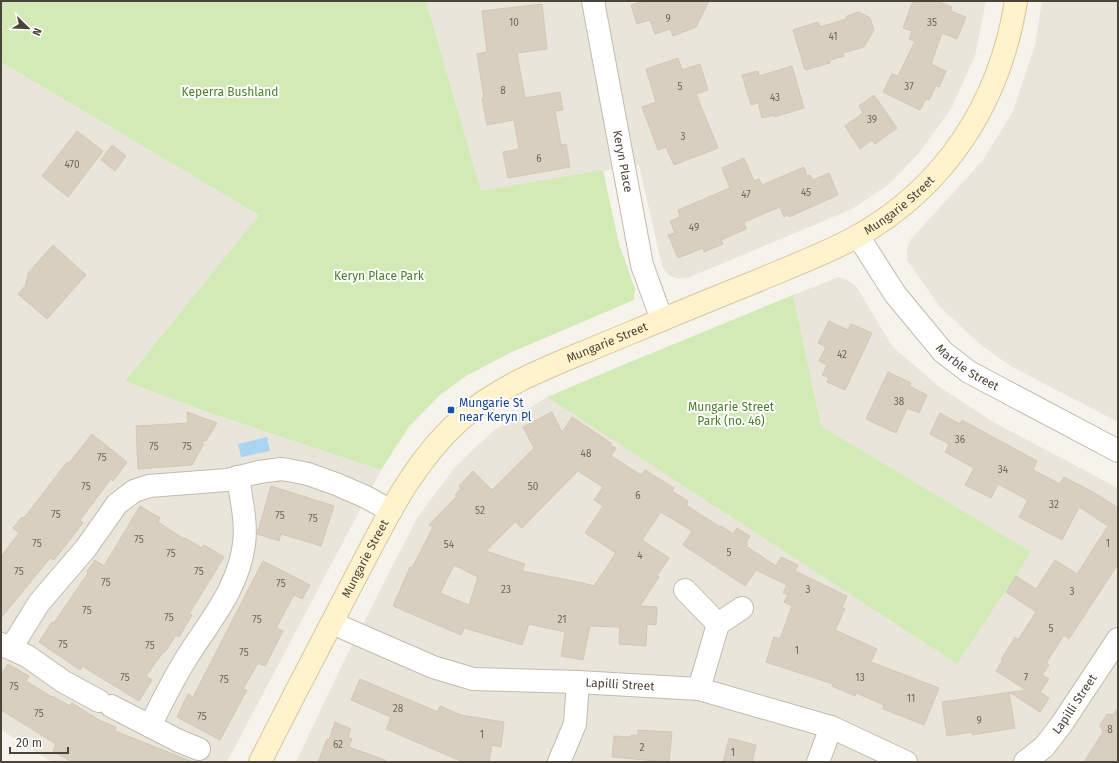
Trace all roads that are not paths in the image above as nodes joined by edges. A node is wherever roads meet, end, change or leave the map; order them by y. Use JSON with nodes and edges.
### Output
{"nodes":[{"id":1,"x":593,"y":1,"type":"edge"},
{"id":2,"x":1016,"y":1,"type":"edge"},
{"id":3,"x":858,"y":236,"type":"junction"},
{"id":4,"x":662,"y":320,"type":"junction"},
{"id":5,"x":1118,"y":451,"type":"edge"},
{"id":6,"x":238,"y":477,"type":"junction"},
{"id":7,"x":391,"y":511,"type":"junction"},
{"id":8,"x":685,"y":590,"type":"dead end"},
{"id":9,"x":742,"y":608,"type":"dead end"},
{"id":10,"x":332,"y":623,"type":"junction"},
{"id":11,"x":718,"y":624,"type":"junction"},
{"id":12,"x":1118,"y":639,"type":"edge"},
{"id":13,"x":6,"y":646,"type":"edge"},
{"id":14,"x":578,"y":682,"type":"junction"},
{"id":15,"x":699,"y":689,"type":"junction"},
{"id":16,"x":150,"y":726,"type":"junction"},
{"id":17,"x":831,"y":726,"type":"junction"},
{"id":18,"x":199,"y":749,"type":"dead end"},
{"id":19,"x":260,"y":762,"type":"edge"},
{"id":20,"x":559,"y":762,"type":"edge"},
{"id":21,"x":818,"y":762,"type":"edge"},
{"id":22,"x":906,"y":762,"type":"edge"},
{"id":23,"x":1025,"y":762,"type":"edge"}],
"edges":[{"from":1,"to":4,"type":"street","name":"Keryn Place"},
{"from":2,"to":3,"type":"street","name":"Mungarie Street"},
{"from":3,"to":4,"type":"street","name":"Mungarie Street"},
{"from":3,"to":5,"type":"street","name":"Marble Street"},
{"from":4,"to":7,"type":"street","name":"Mungarie Street"},
{"from":6,"to":7,"type":"street"},
{"from":6,"to":13,"type":"street"},
{"from":6,"to":16,"type":"street"},
{"from":7,"to":10,"type":"street","name":"Mungarie Street"},
{"from":8,"to":11,"type":"street"},
{"from":9,"to":11,"type":"street"},
{"from":10,"to":14,"type":"street","name":"Lapilli Street"},
{"from":10,"to":19,"type":"street","name":"Mungarie Street"},
{"from":11,"to":15,"type":"street"},
{"from":12,"to":23,"type":"street","name":"Lapilli Street"},
{"from":13,"to":16,"type":"street"},
{"from":14,"to":15,"type":"street","name":"Lapilli Street"},
{"from":14,"to":20,"type":"street"},
{"from":15,"to":17,"type":"street","name":"Lapilli Street"},
{"from":16,"to":18,"type":"street"},
{"from":17,"to":21,"type":"street"},
{"from":17,"to":22,"type":"street","name":"Lapilli Street"}]}
